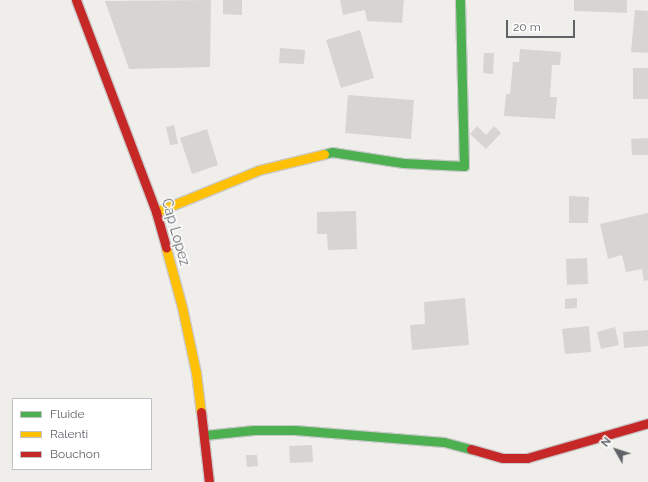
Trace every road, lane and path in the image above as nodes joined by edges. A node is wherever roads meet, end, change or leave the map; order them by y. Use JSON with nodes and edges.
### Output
{"nodes":[{"id":1,"x":76,"y":0,"type":"edge"},
{"id":2,"x":460,"y":0,"type":"edge"},
{"id":3,"x":156,"y":212,"type":"junction"},
{"id":4,"x":648,"y":423,"type":"edge"},
{"id":5,"x":205,"y":435,"type":"junction"},
{"id":6,"x":209,"y":482,"type":"edge"}],
"edges":[{"from":1,"to":3,"type":"street","name":"Cap Lopez"},
{"from":2,"to":3,"type":"street"},
{"from":3,"to":5,"type":"street","name":"Cap Lopez"},
{"from":4,"to":5,"type":"street"},
{"from":5,"to":6,"type":"street","name":"Cap Lopez"}]}
